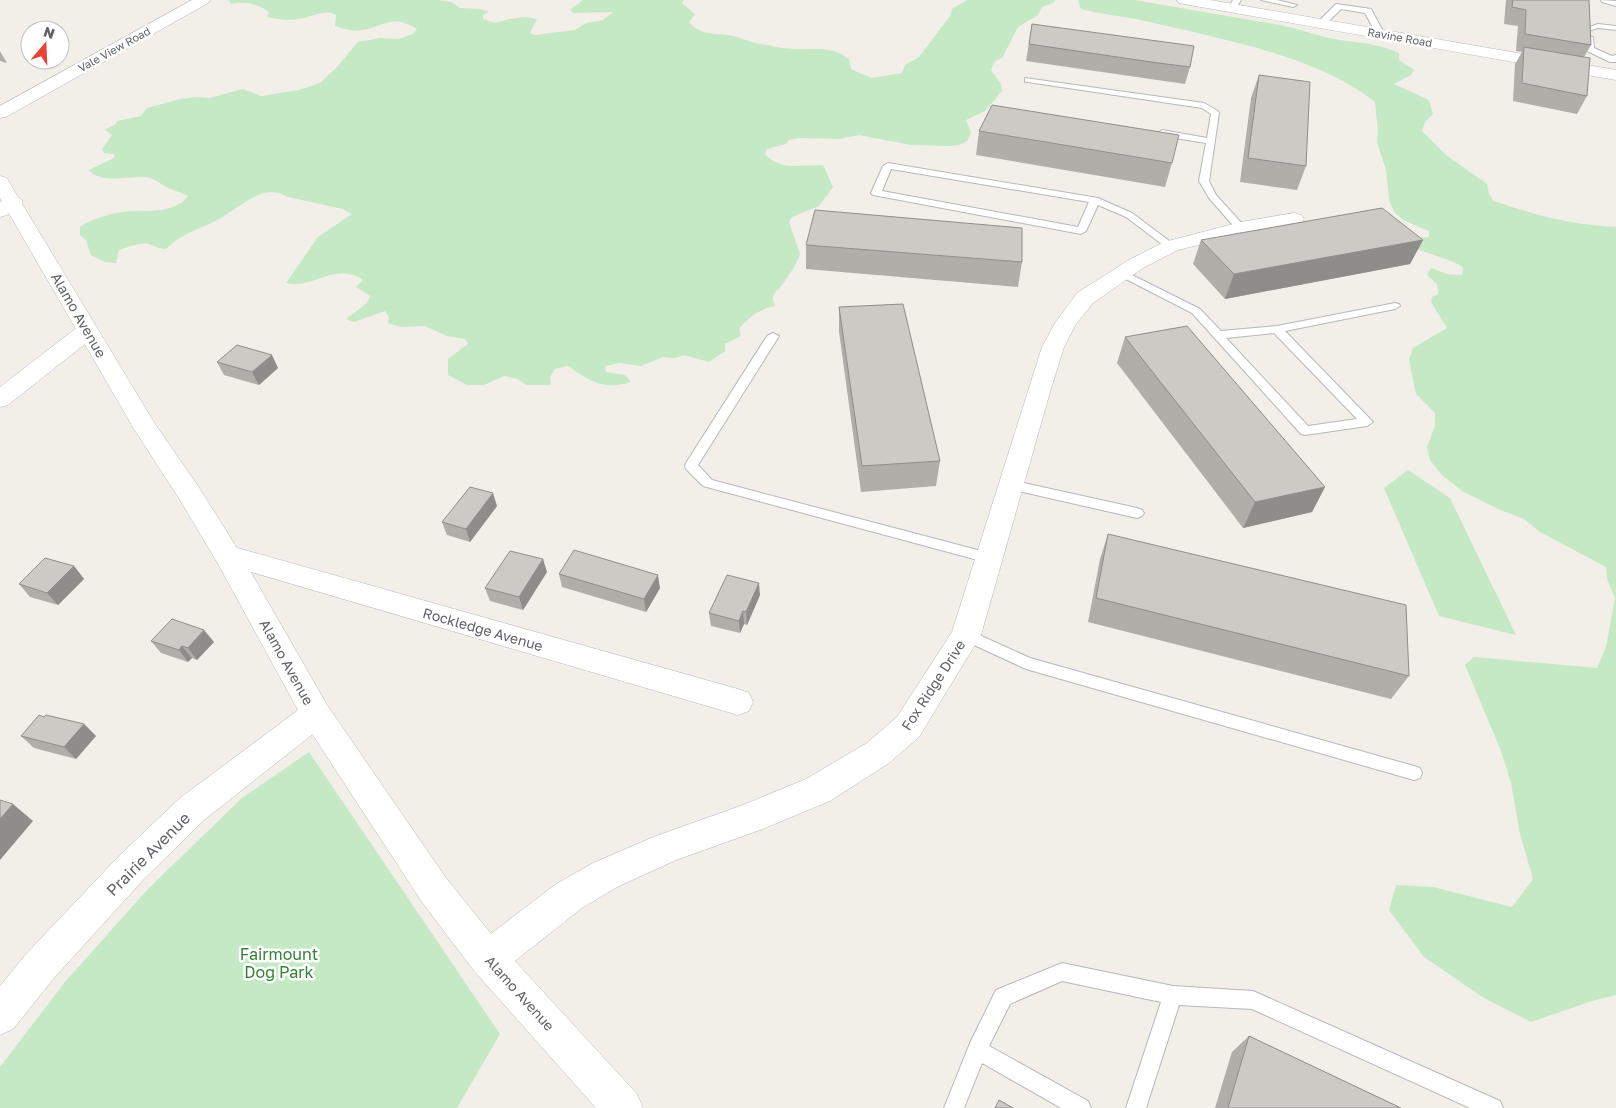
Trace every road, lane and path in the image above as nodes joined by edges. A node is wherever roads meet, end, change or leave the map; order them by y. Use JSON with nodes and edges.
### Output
{"nodes":[{"id":1,"x":203,"y":0,"type":"edge"},
{"id":2,"x":1184,"y":0,"type":"edge"},
{"id":3,"x":1265,"y":0,"type":"edge"},
{"id":4,"x":1371,"y":0,"type":"edge"},
{"id":5,"x":1605,"y":0,"type":"edge"},
{"id":6,"x":1340,"y":3,"type":"edge"},
{"id":7,"x":1235,"y":4,"type":"edge"},
{"id":8,"x":1616,"y":4,"type":"edge"},
{"id":9,"x":1292,"y":8,"type":"edge"},
{"id":10,"x":1368,"y":11,"type":"junction"},
{"id":11,"x":1321,"y":24,"type":"junction"},
{"id":12,"x":1616,"y":28,"type":"edge"},
{"id":13,"x":1380,"y":34,"type":"junction"},
{"id":14,"x":1615,"y":64,"type":"edge"},
{"id":15,"x":1028,"y":80,"type":"dead end"},
{"id":16,"x":0,"y":113,"type":"edge"},
{"id":17,"x":1152,"y":131,"type":"edge"},
{"id":18,"x":1211,"y":141,"type":"junction"},
{"id":19,"x":4,"y":198,"type":"edge"},
{"id":20,"x":1095,"y":200,"type":"junction"},
{"id":21,"x":1294,"y":219,"type":"dead end"},
{"id":22,"x":1241,"y":228,"type":"junction"},
{"id":23,"x":1170,"y":246,"type":"junction"},
{"id":24,"x":1122,"y":273,"type":"junction"},
{"id":25,"x":1395,"y":306,"type":"dead end"},
{"id":26,"x":1277,"y":329,"type":"junction"},
{"id":27,"x":87,"y":331,"type":"junction"},
{"id":28,"x":1217,"y":335,"type":"junction"},
{"id":29,"x":772,"y":336,"type":"dead end"},
{"id":30,"x":0,"y":399,"type":"edge"},
{"id":31,"x":1010,"y":485,"type":"junction"},
{"id":32,"x":1137,"y":513,"type":"dead end"},
{"id":33,"x":228,"y":555,"type":"junction"},
{"id":34,"x":988,"y":558,"type":"junction"},
{"id":35,"x":966,"y":635,"type":"junction"},
{"id":36,"x":738,"y":702,"type":"dead end"},
{"id":37,"x":316,"y":714,"type":"junction"},
{"id":38,"x":1414,"y":773,"type":"dead end"},
{"id":39,"x":488,"y":959,"type":"junction"},
{"id":40,"x":1173,"y":995,"type":"junction"},
{"id":41,"x":0,"y":1016,"type":"edge"},
{"id":42,"x":977,"y":1050,"type":"junction"},
{"id":43,"x":623,"y":1108,"type":"edge"},
{"id":44,"x":954,"y":1108,"type":"edge"},
{"id":45,"x":1082,"y":1108,"type":"edge"},
{"id":46,"x":1136,"y":1108,"type":"edge"},
{"id":47,"x":1493,"y":1108,"type":"edge"}],
"edges":[{"from":1,"to":16,"type":"street","name":"Vale View Road"},
{"from":2,"to":7,"type":"street","name":"Ravine Road"},
{"from":3,"to":9,"type":"lane"},
{"from":4,"to":10,"type":"lane"},
{"from":5,"to":8,"type":"lane"},
{"from":6,"to":10,"type":"lane"},
{"from":6,"to":11,"type":"lane"},
{"from":7,"to":9,"type":"street","name":"Ravine Road"},
{"from":9,"to":11,"type":"street","name":"Ravine Road"},
{"from":10,"to":13,"type":"lane"},
{"from":11,"to":13,"type":"street","name":"Ravine Road"},
{"from":12,"to":14,"type":"lane"},
{"from":13,"to":14,"type":"street","name":"Ravine Road"},
{"from":15,"to":18,"type":"lane"},
{"from":17,"to":18,"type":"lane"},
{"from":18,"to":22,"type":"lane"},
{"from":19,"to":27,"type":"street","name":"Alamo Avenue"},
{"from":20,"to":20,"type":"lane"},
{"from":20,"to":23,"type":"lane"},
{"from":21,"to":22,"type":"street","name":"Fox Ridge Drive"},
{"from":22,"to":23,"type":"street","name":"Fox Ridge Drive"},
{"from":23,"to":24,"type":"street","name":"Fox Ridge Drive"},
{"from":24,"to":28,"type":"lane"},
{"from":24,"to":31,"type":"street","name":"Fox Ridge Drive"},
{"from":25,"to":26,"type":"lane"},
{"from":26,"to":28,"type":"lane"},
{"from":26,"to":28,"type":"lane"},
{"from":27,"to":30,"type":"street"},
{"from":27,"to":33,"type":"street","name":"Alamo Avenue"},
{"from":29,"to":34,"type":"lane"},
{"from":31,"to":32,"type":"lane"},
{"from":31,"to":34,"type":"street","name":"Fox Ridge Drive"},
{"from":33,"to":36,"type":"street","name":"Rockledge Avenue"},
{"from":33,"to":37,"type":"street","name":"Alamo Avenue"},
{"from":34,"to":35,"type":"street","name":"Fox Ridge Drive"},
{"from":35,"to":38,"type":"lane"},
{"from":35,"to":39,"type":"street","name":"Fox Ridge Drive"},
{"from":37,"to":39,"type":"street","name":"Alamo Avenue"},
{"from":37,"to":41,"type":"street","name":"Prairie Avenue"},
{"from":39,"to":43,"type":"street","name":"Alamo Avenue"},
{"from":40,"to":42,"type":"lane"},
{"from":40,"to":46,"type":"lane"},
{"from":40,"to":47,"type":"lane"},
{"from":42,"to":44,"type":"lane"},
{"from":42,"to":45,"type":"lane"}]}
